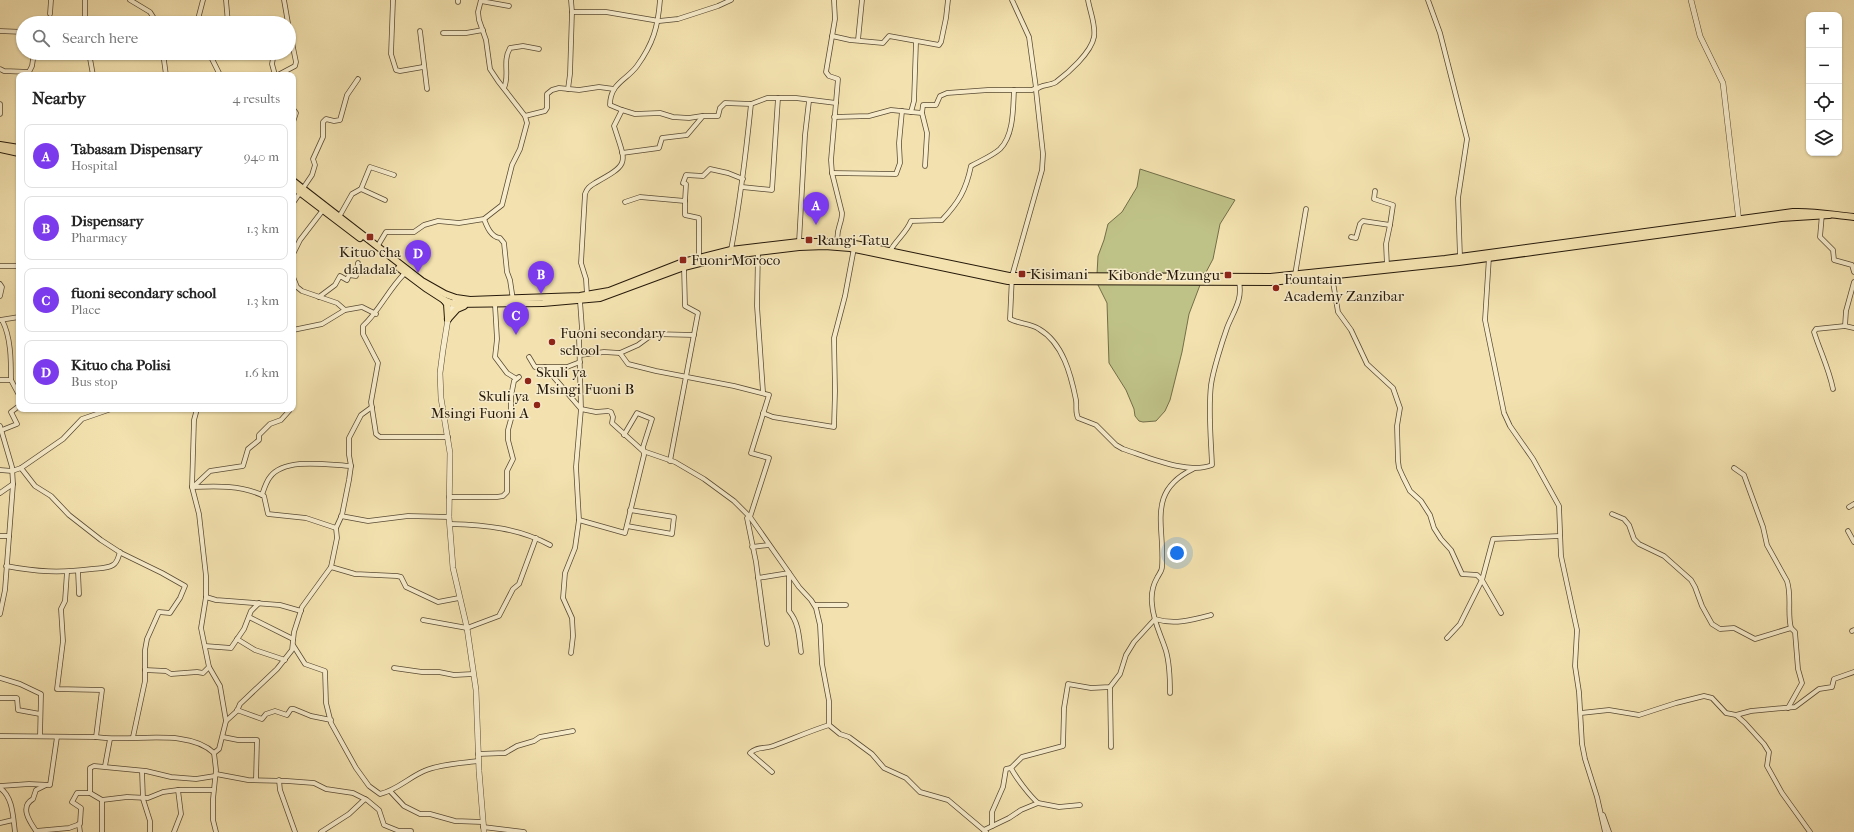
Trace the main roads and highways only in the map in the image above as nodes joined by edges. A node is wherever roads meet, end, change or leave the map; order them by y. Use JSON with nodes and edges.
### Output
{"nodes":[{"id":1,"x":0,"y":145,"type":"edge"},
{"id":2,"x":16,"y":148,"type":"edge"},
{"id":3,"x":0,"y":149,"type":"edge"},
{"id":4,"x":16,"y":152,"type":"edge"},
{"id":5,"x":296,"y":185,"type":"edge"},
{"id":6,"x":296,"y":188,"type":"edge"},
{"id":7,"x":301,"y":191,"type":"junction"},
{"id":8,"x":1854,"y":217,"type":"edge"},
{"id":9,"x":855,"y":247,"type":"junction"},
{"id":10,"x":1489,"y":255,"type":"junction"},
{"id":11,"x":1012,"y":278,"type":"junction"},
{"id":12,"x":1207,"y":280,"type":"junction"},
{"id":13,"x":444,"y":300,"type":"junction"},
{"id":14,"x":455,"y":301,"type":"junction"},
{"id":15,"x":470,"y":305,"type":"junction"}],
"edges":[{"from":1,"to":2,"type":"main road"},
{"from":3,"to":4,"type":"main road"},
{"from":5,"to":7,"type":"main road"},
{"from":6,"to":7,"type":"main road"},
{"from":7,"to":13,"type":"main road"},
{"from":7,"to":14,"type":"main road"},
{"from":8,"to":10,"type":"main road"},
{"from":9,"to":11,"type":"main road"},
{"from":9,"to":11,"type":"main road"},
{"from":9,"to":14,"type":"main road"},
{"from":9,"to":15,"type":"main road"},
{"from":10,"to":12,"type":"main road"},
{"from":10,"to":12,"type":"main road"},
{"from":11,"to":12,"type":"main road"},
{"from":13,"to":14,"type":"main road"},
{"from":13,"to":15,"type":"main road"},
{"from":14,"to":15,"type":"main road"}]}
